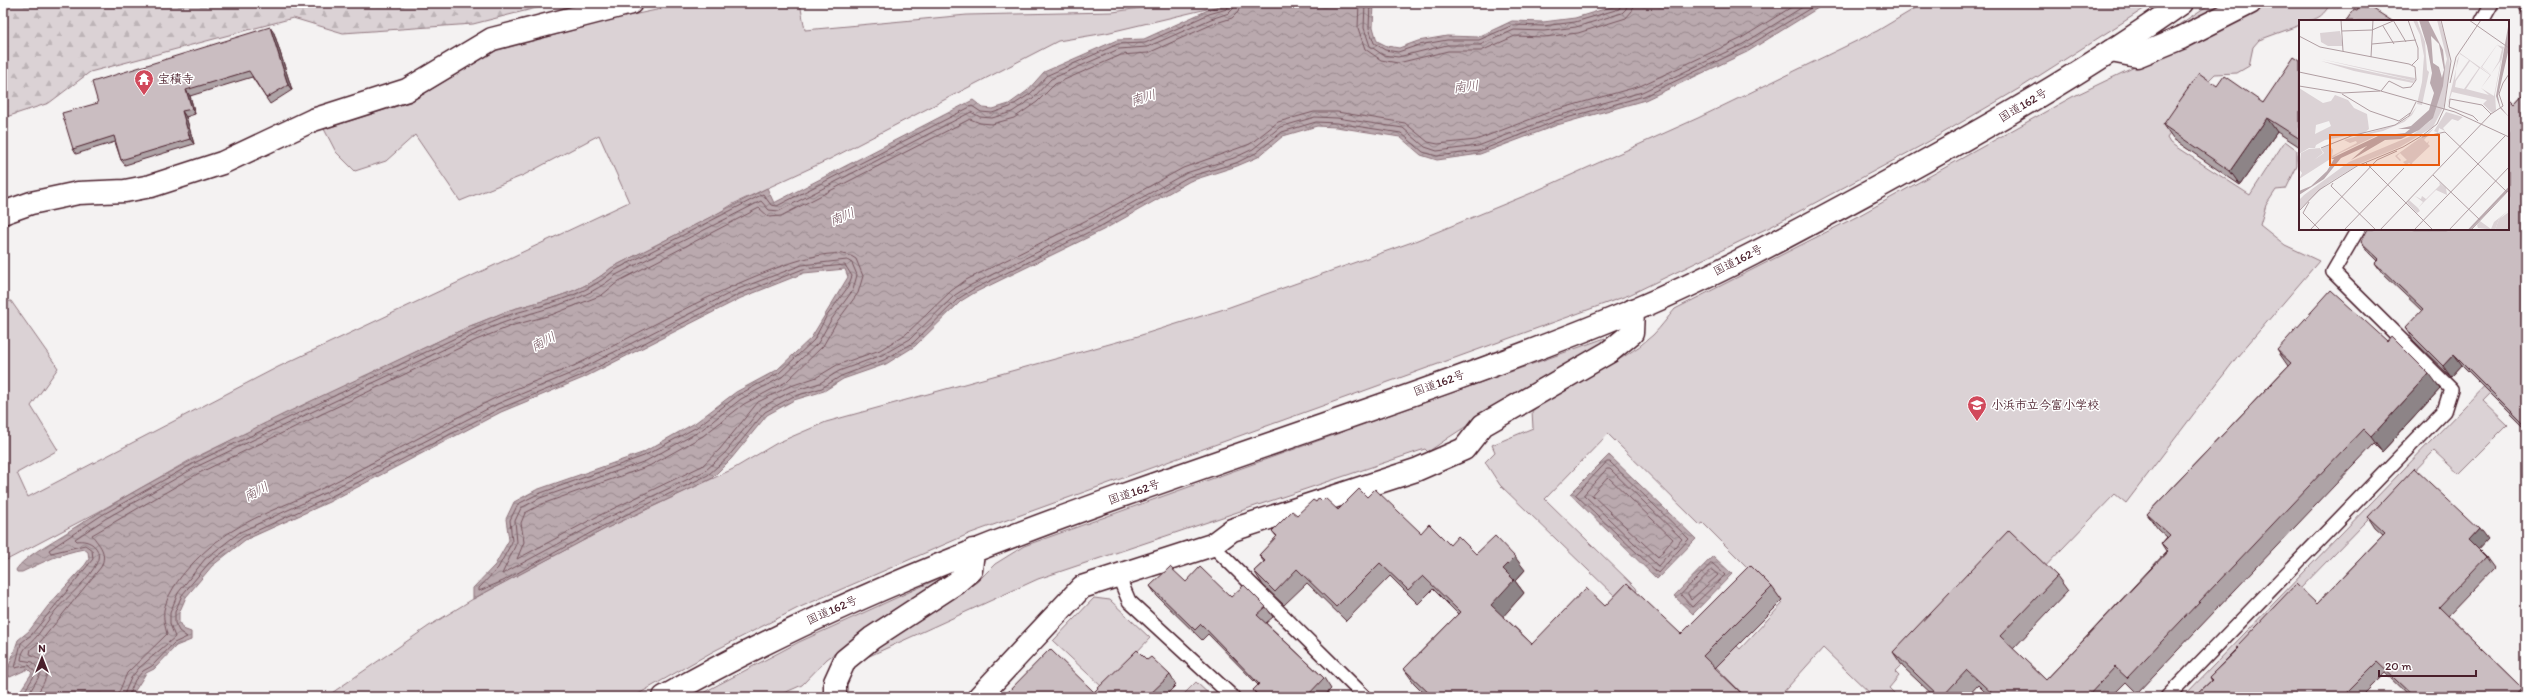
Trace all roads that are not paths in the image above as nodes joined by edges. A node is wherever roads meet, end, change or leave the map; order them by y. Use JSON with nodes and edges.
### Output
{"nodes":[{"id":1,"x":631,"y":3,"type":"edge"},
{"id":2,"x":2182,"y":3,"type":"edge"},
{"id":3,"x":2250,"y":3,"type":"edge"},
{"id":4,"x":2492,"y":3,"type":"edge"},
{"id":5,"x":2483,"y":20,"type":"edge"},
{"id":6,"x":2111,"y":51,"type":"junction"},
{"id":7,"x":3,"y":213,"type":"edge"},
{"id":8,"x":2357,"y":230,"type":"edge"},
{"id":9,"x":1633,"y":310,"type":"junction"},
{"id":10,"x":1212,"y":545,"type":"junction"},
{"id":11,"x":973,"y":550,"type":"junction"},
{"id":12,"x":1118,"y":575,"type":"junction"},
{"id":13,"x":664,"y":697,"type":"edge"},
{"id":14,"x":836,"y":697,"type":"edge"},
{"id":15,"x":979,"y":697,"type":"edge"},
{"id":16,"x":1233,"y":697,"type":"edge"},
{"id":17,"x":1365,"y":697,"type":"edge"},
{"id":18,"x":2167,"y":697,"type":"edge"}],
"edges":[{"from":1,"to":7,"type":"main road"},
{"from":2,"to":6,"type":"main road","name":"国道162号"},
{"from":3,"to":6,"type":"main road"},
{"from":4,"to":5,"type":"lane"},
{"from":6,"to":9,"type":"main road","name":"国道162号"},
{"from":8,"to":18,"type":"lane"},
{"from":9,"to":10,"type":"main road"},
{"from":9,"to":11,"type":"main road","name":"国道162号"},
{"from":10,"to":12,"type":"main road"},
{"from":10,"to":17,"type":"lane"},
{"from":11,"to":13,"type":"main road","name":"国道162号"},
{"from":11,"to":14,"type":"main road"},
{"from":12,"to":15,"type":"main road"},
{"from":12,"to":16,"type":"lane"}]}
